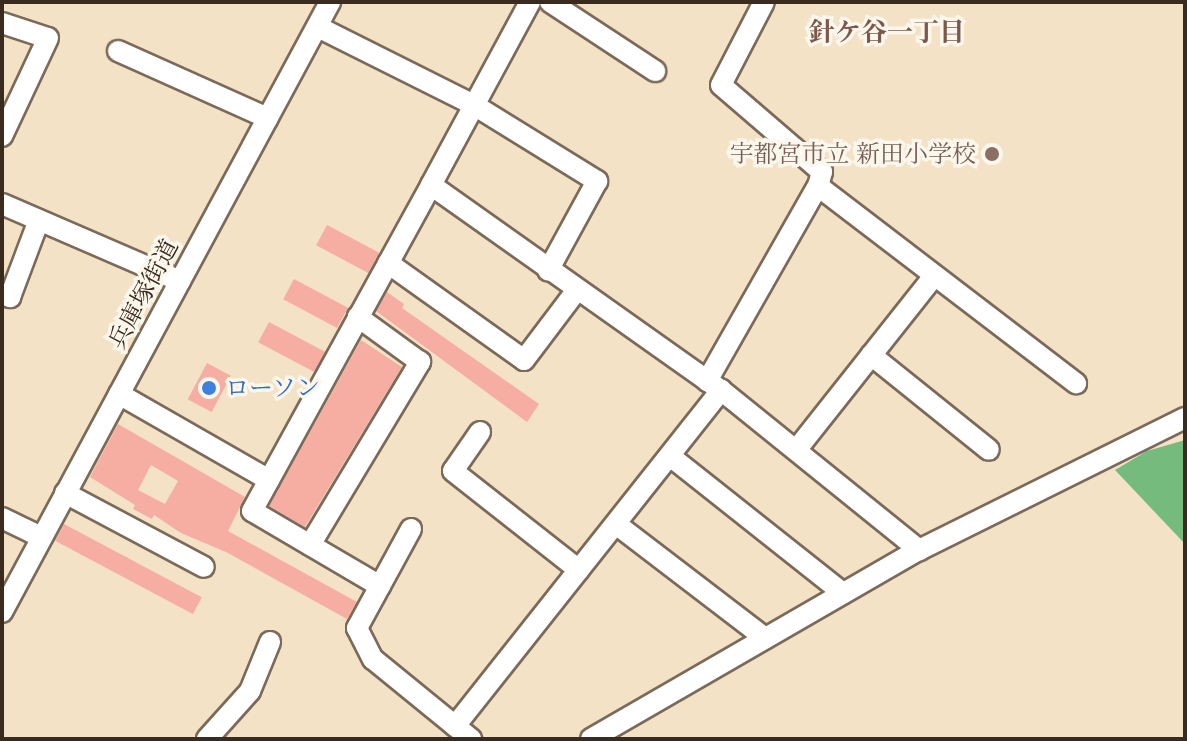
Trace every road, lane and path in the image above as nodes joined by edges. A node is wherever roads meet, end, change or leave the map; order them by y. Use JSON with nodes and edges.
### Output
{"nodes":[{"id":1,"x":330,"y":2,"type":"edge"},
{"id":2,"x":550,"y":2,"type":"edge"},
{"id":3,"x":764,"y":2,"type":"edge"},
{"id":4,"x":524,"y":4,"type":"edge"},
{"id":5,"x":2,"y":23,"type":"edge"},
{"id":6,"x":318,"y":27,"type":"junction"},
{"id":7,"x":118,"y":51,"type":"dead end"},
{"id":8,"x":655,"y":71,"type":"dead end"},
{"id":9,"x":474,"y":105,"type":"junction"},
{"id":10,"x":268,"y":118,"type":"junction"},
{"id":11,"x":4,"y":127,"type":"edge"},
{"id":12,"x":431,"y":185,"type":"junction"},
{"id":13,"x":818,"y":186,"type":"junction"},
{"id":14,"x":2,"y":204,"type":"edge"},
{"id":15,"x":39,"y":220,"type":"junction"},
{"id":16,"x":388,"y":263,"type":"junction"},
{"id":17,"x":548,"y":271,"type":"junction"},
{"id":18,"x":934,"y":276,"type":"junction"},
{"id":19,"x":180,"y":281,"type":"junction"},
{"id":20,"x":577,"y":290,"type":"junction"},
{"id":21,"x":2,"y":294,"type":"edge"},
{"id":22,"x":358,"y":317,"type":"junction"},
{"id":23,"x":871,"y":355,"type":"junction"},
{"id":24,"x":1076,"y":383,"type":"dead end"},
{"id":25,"x":714,"y":386,"type":"junction"},
{"id":26,"x":119,"y":394,"type":"junction"},
{"id":27,"x":1185,"y":418,"type":"edge"},
{"id":28,"x":480,"y":432,"type":"dead end"},
{"id":29,"x":797,"y":449,"type":"junction"},
{"id":30,"x":989,"y":450,"type":"dead end"},
{"id":31,"x":670,"y":456,"type":"junction"},
{"id":32,"x":269,"y":480,"type":"junction"},
{"id":33,"x":65,"y":493,"type":"junction"},
{"id":34,"x":2,"y":518,"type":"edge"},
{"id":35,"x":616,"y":524,"type":"junction"},
{"id":36,"x":411,"y":529,"type":"dead end"},
{"id":37,"x":41,"y":537,"type":"junction"},
{"id":38,"x":310,"y":545,"type":"junction"},
{"id":39,"x":919,"y":550,"type":"junction"},
{"id":40,"x":204,"y":567,"type":"dead end"},
{"id":41,"x":579,"y":570,"type":"junction"},
{"id":42,"x":380,"y":586,"type":"junction"},
{"id":43,"x":843,"y":593,"type":"junction"},
{"id":44,"x":2,"y":612,"type":"edge"},
{"id":45,"x":765,"y":638,"type":"junction"},
{"id":46,"x":270,"y":642,"type":"dead end"},
{"id":47,"x":463,"y":733,"type":"edge"},
{"id":48,"x":213,"y":737,"type":"edge"},
{"id":49,"x":591,"y":739,"type":"edge"}],
"edges":[{"from":1,"to":6,"type":"street","name":"兵庫塚街道"},
{"from":2,"to":8,"type":"street"},
{"from":3,"to":13,"type":"street"},
{"from":4,"to":9,"type":"street"},
{"from":5,"to":11,"type":"street"},
{"from":6,"to":9,"type":"street"},
{"from":6,"to":10,"type":"street","name":"兵庫塚街道"},
{"from":7,"to":10,"type":"street"},
{"from":9,"to":12,"type":"street"},
{"from":9,"to":17,"type":"street"},
{"from":10,"to":19,"type":"street","name":"兵庫塚街道"},
{"from":12,"to":16,"type":"street"},
{"from":12,"to":17,"type":"street"},
{"from":13,"to":18,"type":"street"},
{"from":13,"to":25,"type":"street"},
{"from":14,"to":15,"type":"street"},
{"from":15,"to":19,"type":"street"},
{"from":15,"to":21,"type":"street"},
{"from":16,"to":20,"type":"street"},
{"from":16,"to":22,"type":"street"},
{"from":17,"to":20,"type":"street"},
{"from":18,"to":23,"type":"street"},
{"from":18,"to":24,"type":"street"},
{"from":19,"to":26,"type":"street","name":"兵庫塚街道"},
{"from":20,"to":25,"type":"street"},
{"from":22,"to":32,"type":"street"},
{"from":22,"to":38,"type":"street"},
{"from":23,"to":29,"type":"street"},
{"from":23,"to":30,"type":"street"},
{"from":25,"to":29,"type":"street"},
{"from":25,"to":31,"type":"street"},
{"from":26,"to":32,"type":"street"},
{"from":26,"to":33,"type":"street","name":"兵庫塚街道"},
{"from":27,"to":39,"type":"street"},
{"from":28,"to":41,"type":"street"},
{"from":29,"to":39,"type":"street"},
{"from":31,"to":35,"type":"street"},
{"from":31,"to":43,"type":"street"},
{"from":32,"to":38,"type":"street"},
{"from":33,"to":37,"type":"street","name":"兵庫塚街道"},
{"from":33,"to":40,"type":"street"},
{"from":34,"to":37,"type":"street"},
{"from":35,"to":41,"type":"street"},
{"from":35,"to":45,"type":"street"},
{"from":36,"to":42,"type":"street"},
{"from":37,"to":44,"type":"street","name":"兵庫塚街道"},
{"from":38,"to":42,"type":"street"},
{"from":39,"to":43,"type":"street"},
{"from":41,"to":47,"type":"street"},
{"from":42,"to":47,"type":"street"},
{"from":43,"to":45,"type":"street"},
{"from":45,"to":49,"type":"street"},
{"from":46,"to":48,"type":"street"}]}
